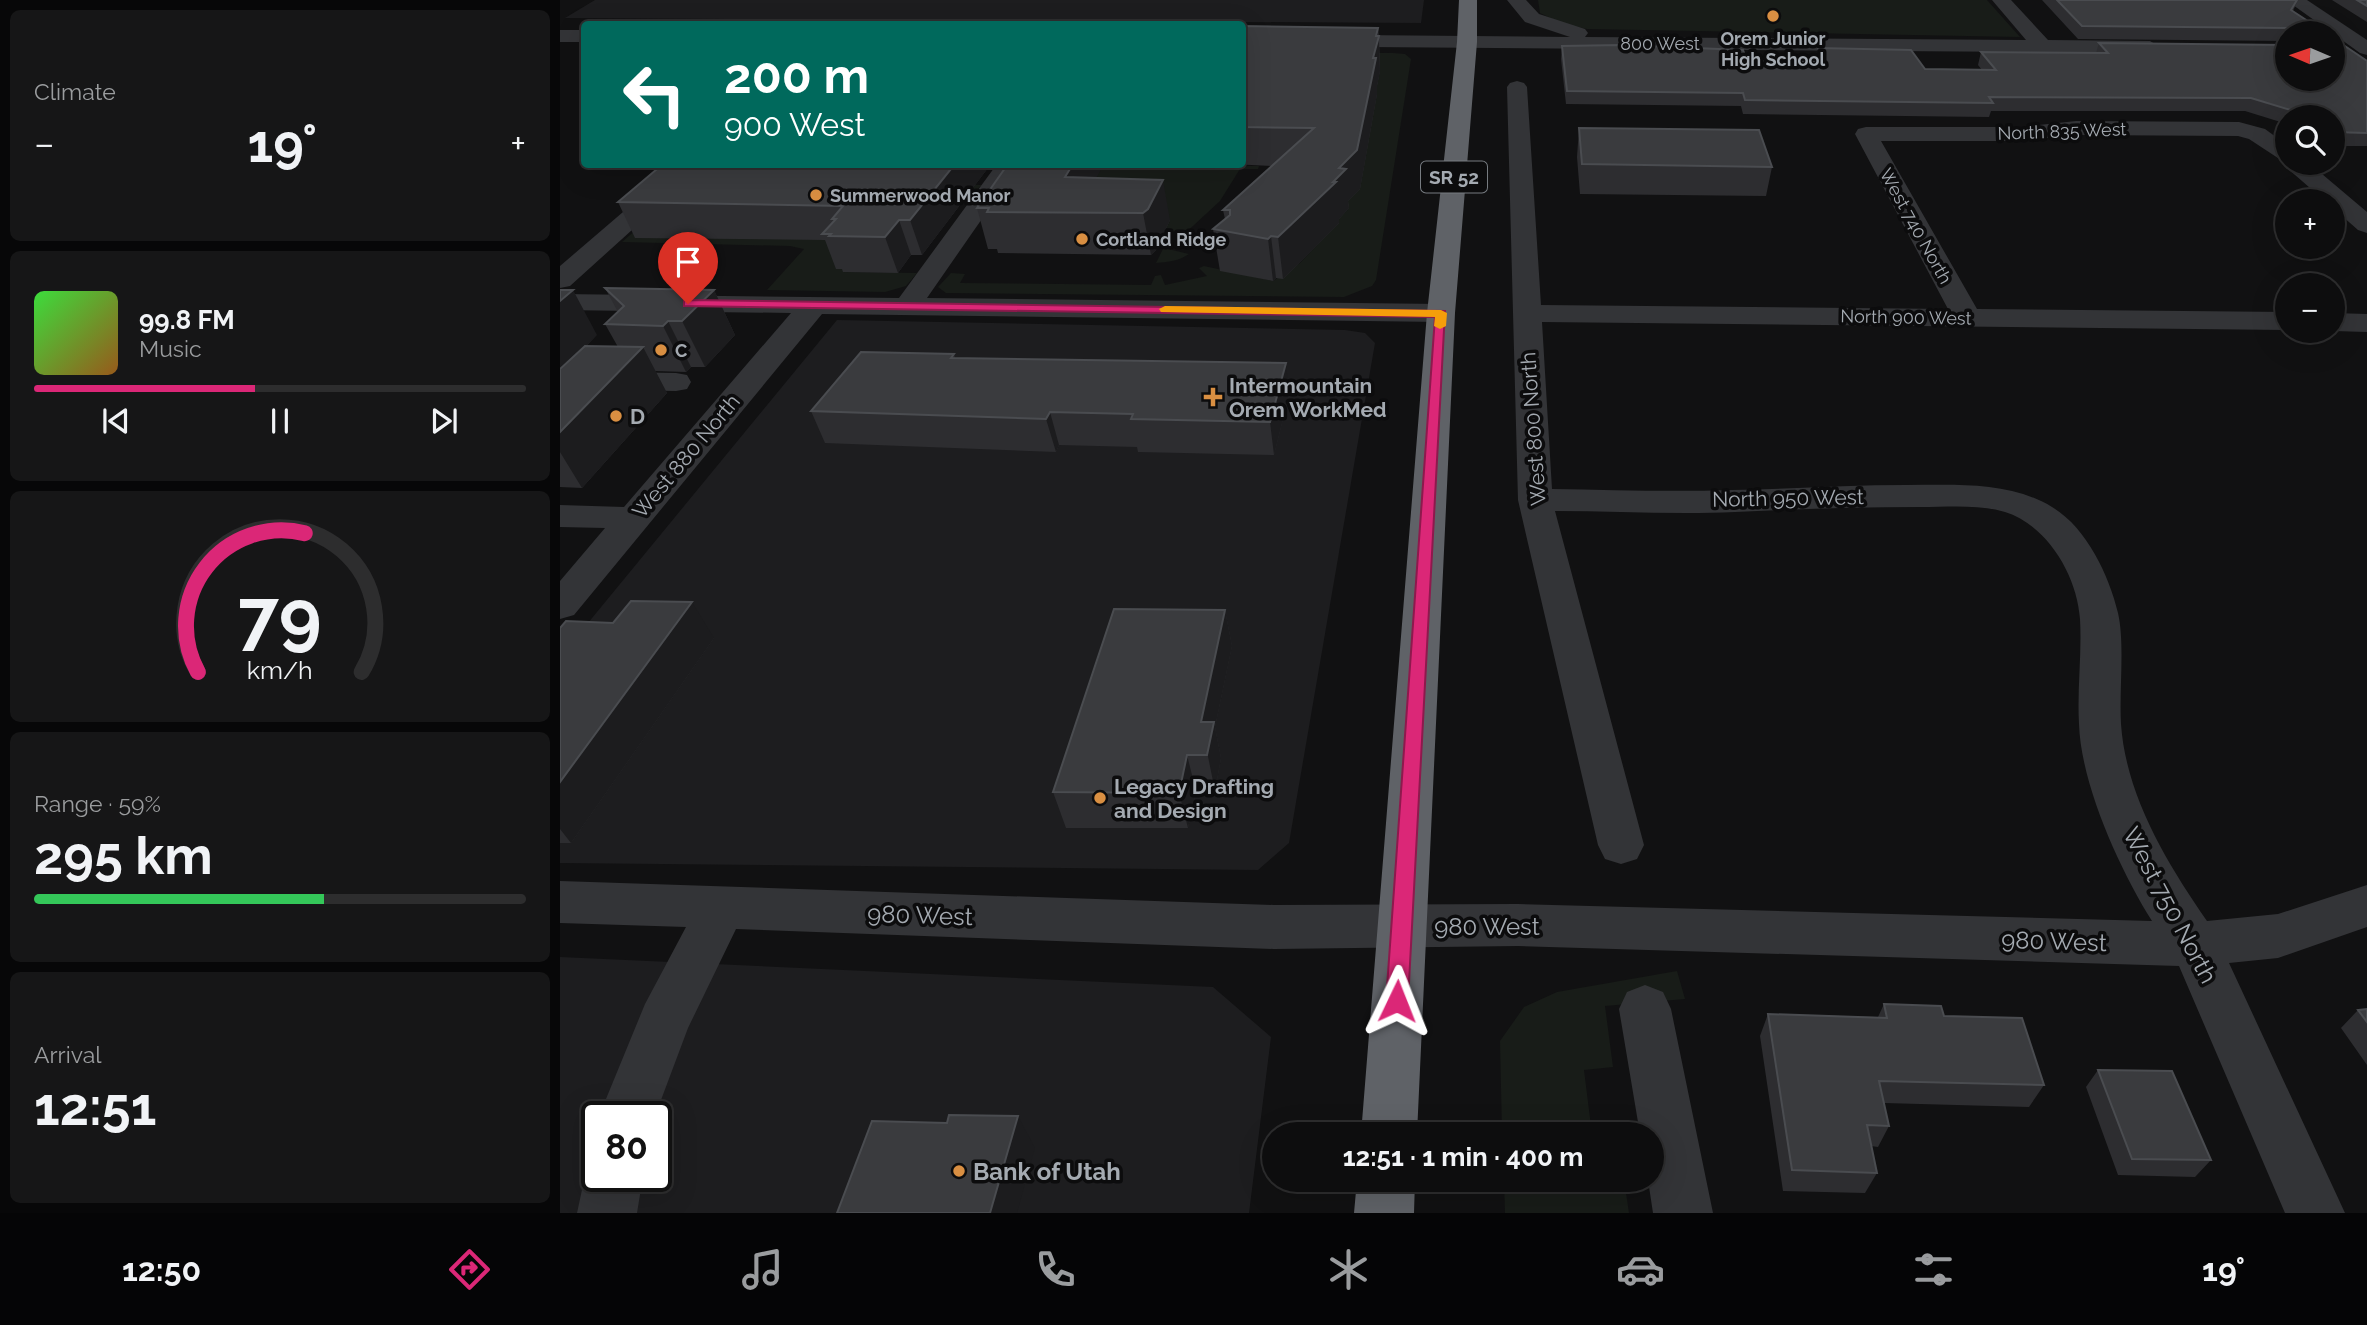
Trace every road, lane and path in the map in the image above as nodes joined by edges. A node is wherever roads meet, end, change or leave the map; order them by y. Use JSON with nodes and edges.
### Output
{"nodes":[{"id":1,"x":1468,"y":0,"type":"edge"},
{"id":2,"x":1516,"y":0,"type":"edge"},
{"id":3,"x":2001,"y":0,"type":"edge"},
{"id":4,"x":2295,"y":0,"type":"edge"},
{"id":5,"x":560,"y":36,"type":"edge"},
{"id":6,"x":581,"y":36,"type":"edge"},
{"id":7,"x":1246,"y":40,"type":"edge"},
{"id":8,"x":1467,"y":42,"type":"junction"},
{"id":9,"x":1614,"y":42,"type":"junction"},
{"id":10,"x":2042,"y":46,"type":"junction"},
{"id":11,"x":2165,"y":47,"type":"edge"},
{"id":12,"x":2345,"y":49,"type":"edge"},
{"id":13,"x":2367,"y":49,"type":"edge"},
{"id":14,"x":1517,"y":87,"type":"dead end"},
{"id":15,"x":1866,"y":134,"type":"joint"},
{"id":16,"x":2275,"y":147,"type":"edge"},
{"id":17,"x":689,"y":168,"type":"edge"},
{"id":18,"x":1006,"y":168,"type":"edge"},
{"id":19,"x":2309,"y":175,"type":"edge"},
{"id":20,"x":2367,"y":225,"type":"edge"},
{"id":21,"x":560,"y":280,"type":"edge"},
{"id":22,"x":560,"y":302,"type":"edge"},
{"id":23,"x":813,"y":306,"type":"junction"},
{"id":24,"x":907,"y":306,"type":"junction"},
{"id":25,"x":1441,"y":313,"type":"junction"},
{"id":26,"x":1525,"y":313,"type":"junction"},
{"id":27,"x":1967,"y":317,"type":"junction"},
{"id":28,"x":2275,"y":321,"type":"edge"},
{"id":29,"x":2345,"y":322,"type":"edge"},
{"id":30,"x":2367,"y":323,"type":"edge"},
{"id":31,"x":560,"y":380,"type":"edge"},
{"id":32,"x":603,"y":380,"type":"junction"},
{"id":33,"x":676,"y":382,"type":"dead end"},
{"id":34,"x":577,"y":406,"type":"edge"},
{"id":35,"x":1535,"y":500,"type":"junction"},
{"id":36,"x":2039,"y":514,"type":"joint"},
{"id":37,"x":560,"y":516,"type":"edge"},
{"id":38,"x":634,"y":517,"type":"junction"},
{"id":39,"x":560,"y":606,"type":"edge"},
{"id":40,"x":1621,"y":845,"type":"dead end"},
{"id":41,"x":560,"y":902,"type":"edge"},
{"id":42,"x":2367,"y":906,"type":"edge"},
{"id":43,"x":722,"y":908,"type":"junction"},
{"id":44,"x":1400,"y":927,"type":"junction"},
{"id":45,"x":2195,"y":944,"type":"junction"},
{"id":46,"x":1645,"y":1009,"type":"dead end"},
{"id":47,"x":633,"y":1101,"type":"edge"},
{"id":48,"x":1390,"y":1122,"type":"edge"},
{"id":49,"x":611,"y":1192,"type":"edge"},
{"id":50,"x":1385,"y":1192,"type":"edge"},
{"id":51,"x":607,"y":1213,"type":"edge"},
{"id":52,"x":1384,"y":1213,"type":"edge"},
{"id":53,"x":1683,"y":1213,"type":"edge"},
{"id":54,"x":2315,"y":1213,"type":"edge"}],
"edges":[{"from":1,"to":8,"type":"highway","number":"SR 52"},
{"from":2,"to":9,"type":"street"},
{"from":3,"to":10,"type":"street"},
{"from":4,"to":13,"type":"street"},
{"from":5,"to":6,"type":"street"},
{"from":7,"to":8,"type":"street","name":"800 West"},
{"from":8,"to":9,"type":"street","name":"800 West"},
{"from":8,"to":25,"type":"highway","number":"SR 52"},
{"from":9,"to":10,"type":"street","name":"800 West"},
{"from":10,"to":11,"type":"street","name":"800 West"},
{"from":12,"to":13,"type":"street"},
{"from":14,"to":26,"type":"street","name":"West 800 North"},
{"from":15,"to":16,"type":"street","name":"North 835 West"},
{"from":15,"to":27,"type":"street","name":"West 740 North"},
{"from":17,"to":21,"type":"street"},
{"from":18,"to":24,"type":"street"},
{"from":19,"to":20,"type":"street"},
{"from":22,"to":23,"type":"street"},
{"from":23,"to":24,"type":"street"},
{"from":23,"to":38,"type":"street","name":"West 880 North"},
{"from":24,"to":25,"type":"street"},
{"from":25,"to":44,"type":"highway","number":"SR 52"},
{"from":26,"to":27,"type":"street","name":"North 900 West"},
{"from":26,"to":35,"type":"street","name":"West 800 North"},
{"from":27,"to":28,"type":"street","name":"North 900 West"},
{"from":29,"to":30,"type":"street"},
{"from":31,"to":32,"type":"street"},
{"from":32,"to":33,"type":"street"},
{"from":32,"to":34,"type":"street"},
{"from":35,"to":36,"type":"street","name":"North 950 West"},
{"from":35,"to":40,"type":"street","name":"West 800 North"},
{"from":36,"to":45,"type":"street","name":"West 750 North"},
{"from":37,"to":38,"type":"street"},
{"from":38,"to":39,"type":"street","name":"West 880 North"},
{"from":41,"to":43,"type":"street","name":"980 West"},
{"from":42,"to":45,"type":"street","name":"980 West"},
{"from":43,"to":44,"type":"street","name":"980 West"},
{"from":43,"to":47,"type":"street"},
{"from":44,"to":45,"type":"street","name":"980 West"},
{"from":44,"to":48,"type":"highway","number":"SR 52"},
{"from":45,"to":54,"type":"street","name":"West 750 North"},
{"from":46,"to":53,"type":"street"},
{"from":49,"to":51,"type":"street"},
{"from":50,"to":52,"type":"highway"}]}
